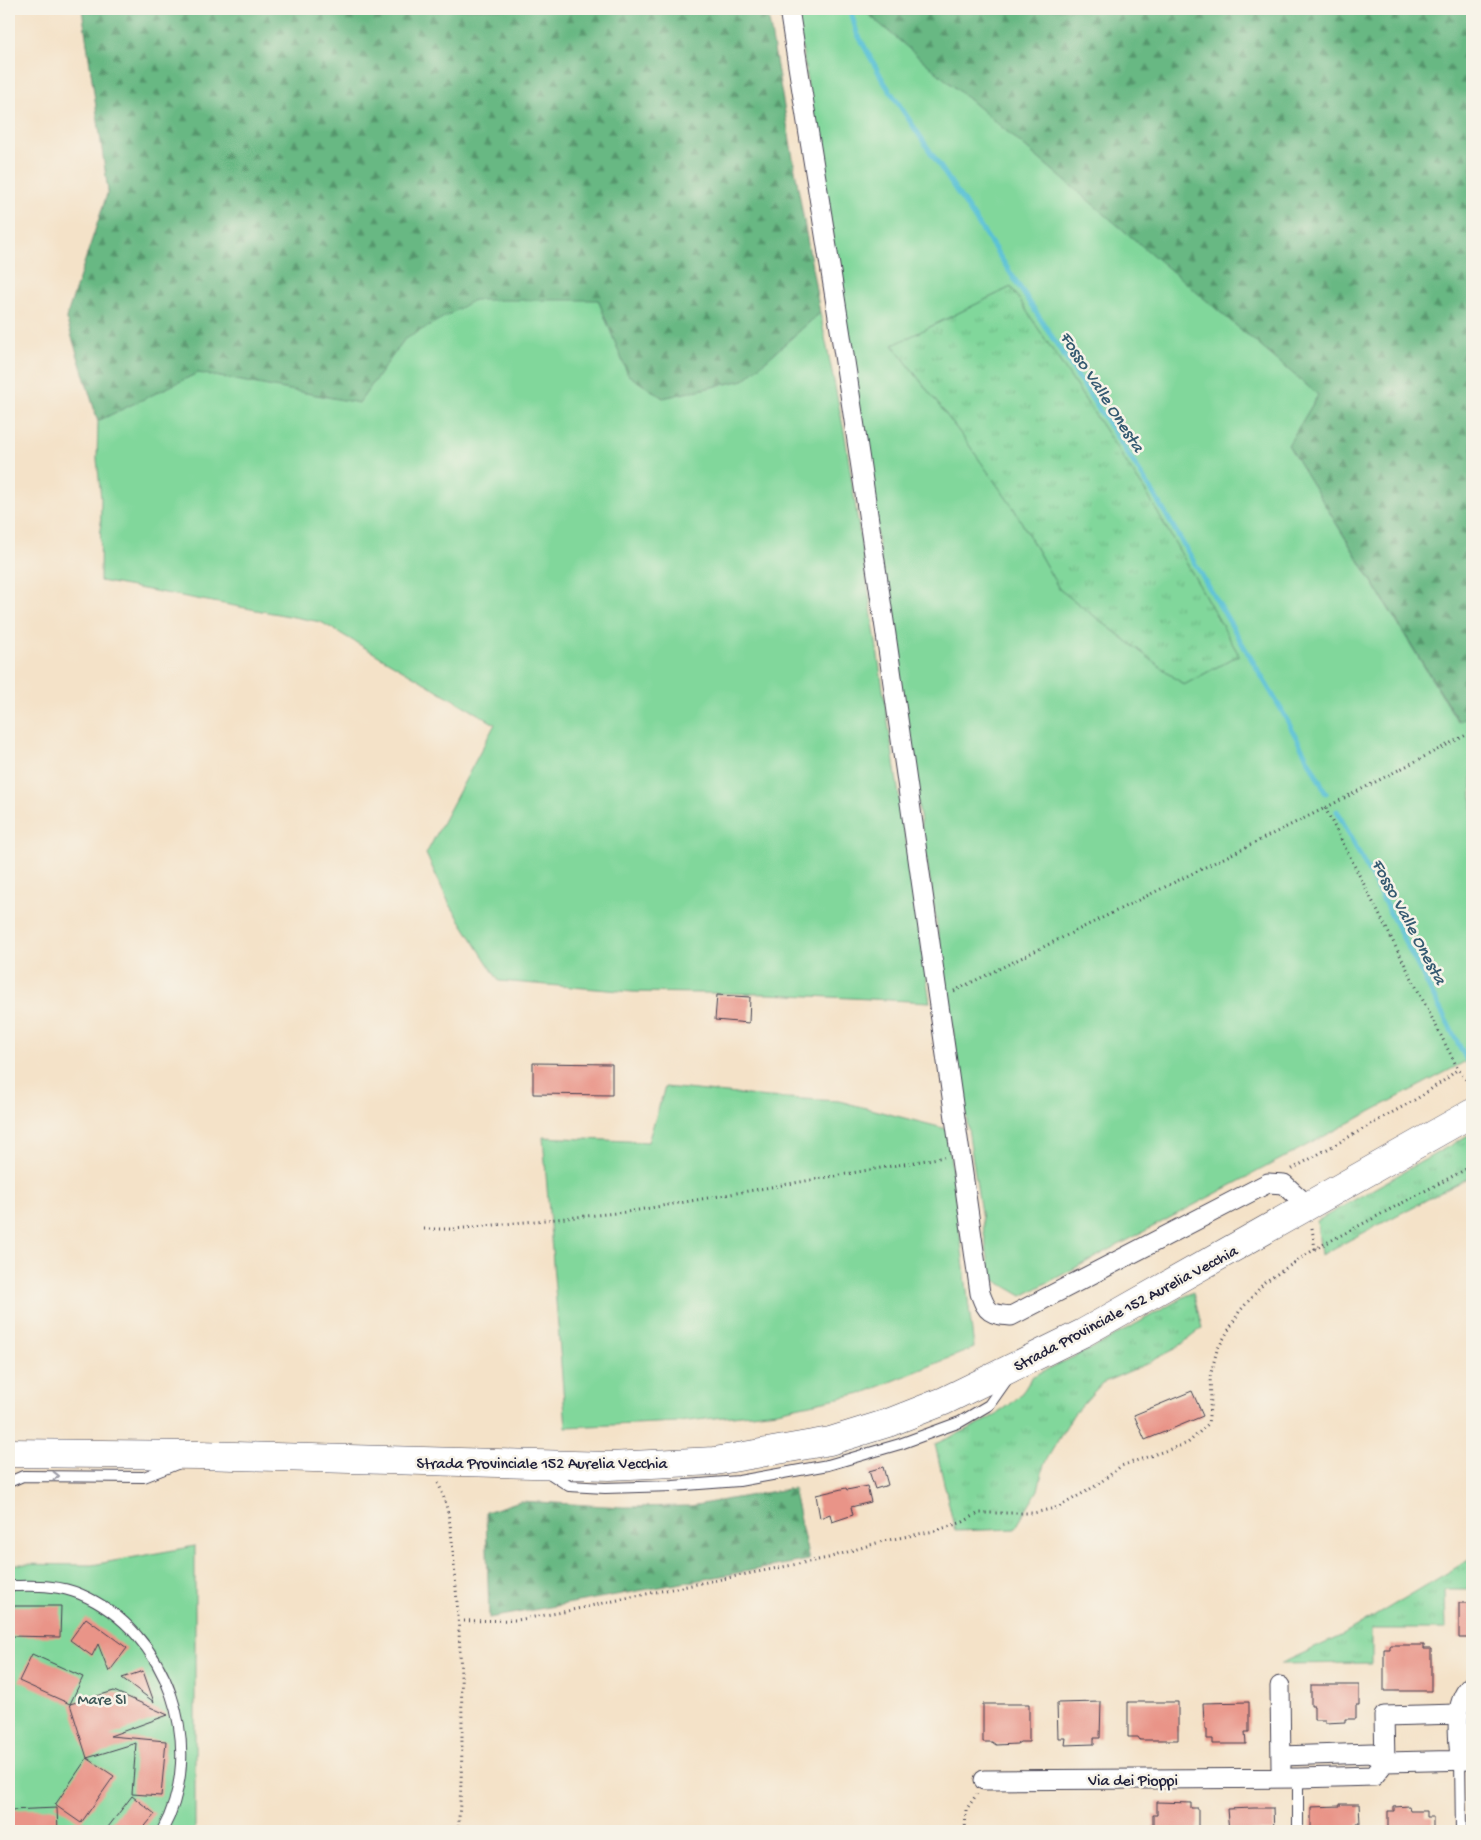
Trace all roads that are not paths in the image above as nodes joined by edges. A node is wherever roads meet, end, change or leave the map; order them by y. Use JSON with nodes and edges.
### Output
{"nodes":[{"id":1,"x":789,"y":9,"type":"edge"},
{"id":2,"x":1472,"y":1113,"type":"edge"},
{"id":3,"x":1308,"y":1206,"type":"junction"},
{"id":4,"x":9,"y":1453,"type":"edge"},
{"id":5,"x":199,"y":1455,"type":"junction"},
{"id":6,"x":9,"y":1482,"type":"edge"},
{"id":7,"x":9,"y":1586,"type":"edge"},
{"id":8,"x":1472,"y":1685,"type":"edge"},
{"id":9,"x":1280,"y":1686,"type":"dead end"},
{"id":10,"x":1458,"y":1714,"type":"junction"},
{"id":11,"x":1281,"y":1756,"type":"junction"},
{"id":12,"x":1466,"y":1760,"type":"edge"},
{"id":13,"x":1385,"y":1762,"type":"junction"},
{"id":14,"x":984,"y":1780,"type":"road end"},
{"id":15,"x":1290,"y":1782,"type":"junction"},
{"id":16,"x":162,"y":1831,"type":"edge"},
{"id":17,"x":1298,"y":1831,"type":"edge"},
{"id":18,"x":1461,"y":1831,"type":"edge"}],
"edges":[{"from":1,"to":3,"type":"street"},
{"from":2,"to":3,"type":"main road","name":"Strada Provinciale 152 Aurelia Vecchia"},
{"from":3,"to":5,"type":"main road","name":"Strada Provinciale 152 Aurelia Vecchia"},
{"from":4,"to":5,"type":"main road","name":"Strada Provinciale 152 Aurelia Vecchia"},
{"from":6,"to":5,"type":"lane","one_way":true},
{"from":7,"to":16,"type":"lane"},
{"from":8,"to":10,"type":"street"},
{"from":9,"to":11,"type":"street"},
{"from":10,"to":12,"type":"street"},
{"from":10,"to":13,"type":"street"},
{"from":11,"to":13,"type":"street"},
{"from":11,"to":15,"type":"street"},
{"from":12,"to":13,"type":"street"},
{"from":12,"to":18,"type":"lane"},
{"from":13,"to":15,"type":"street","name":"Via dei Pioppi"},
{"from":14,"to":15,"type":"street","name":"Via dei Pioppi"},
{"from":15,"to":17,"type":"lane"}]}
